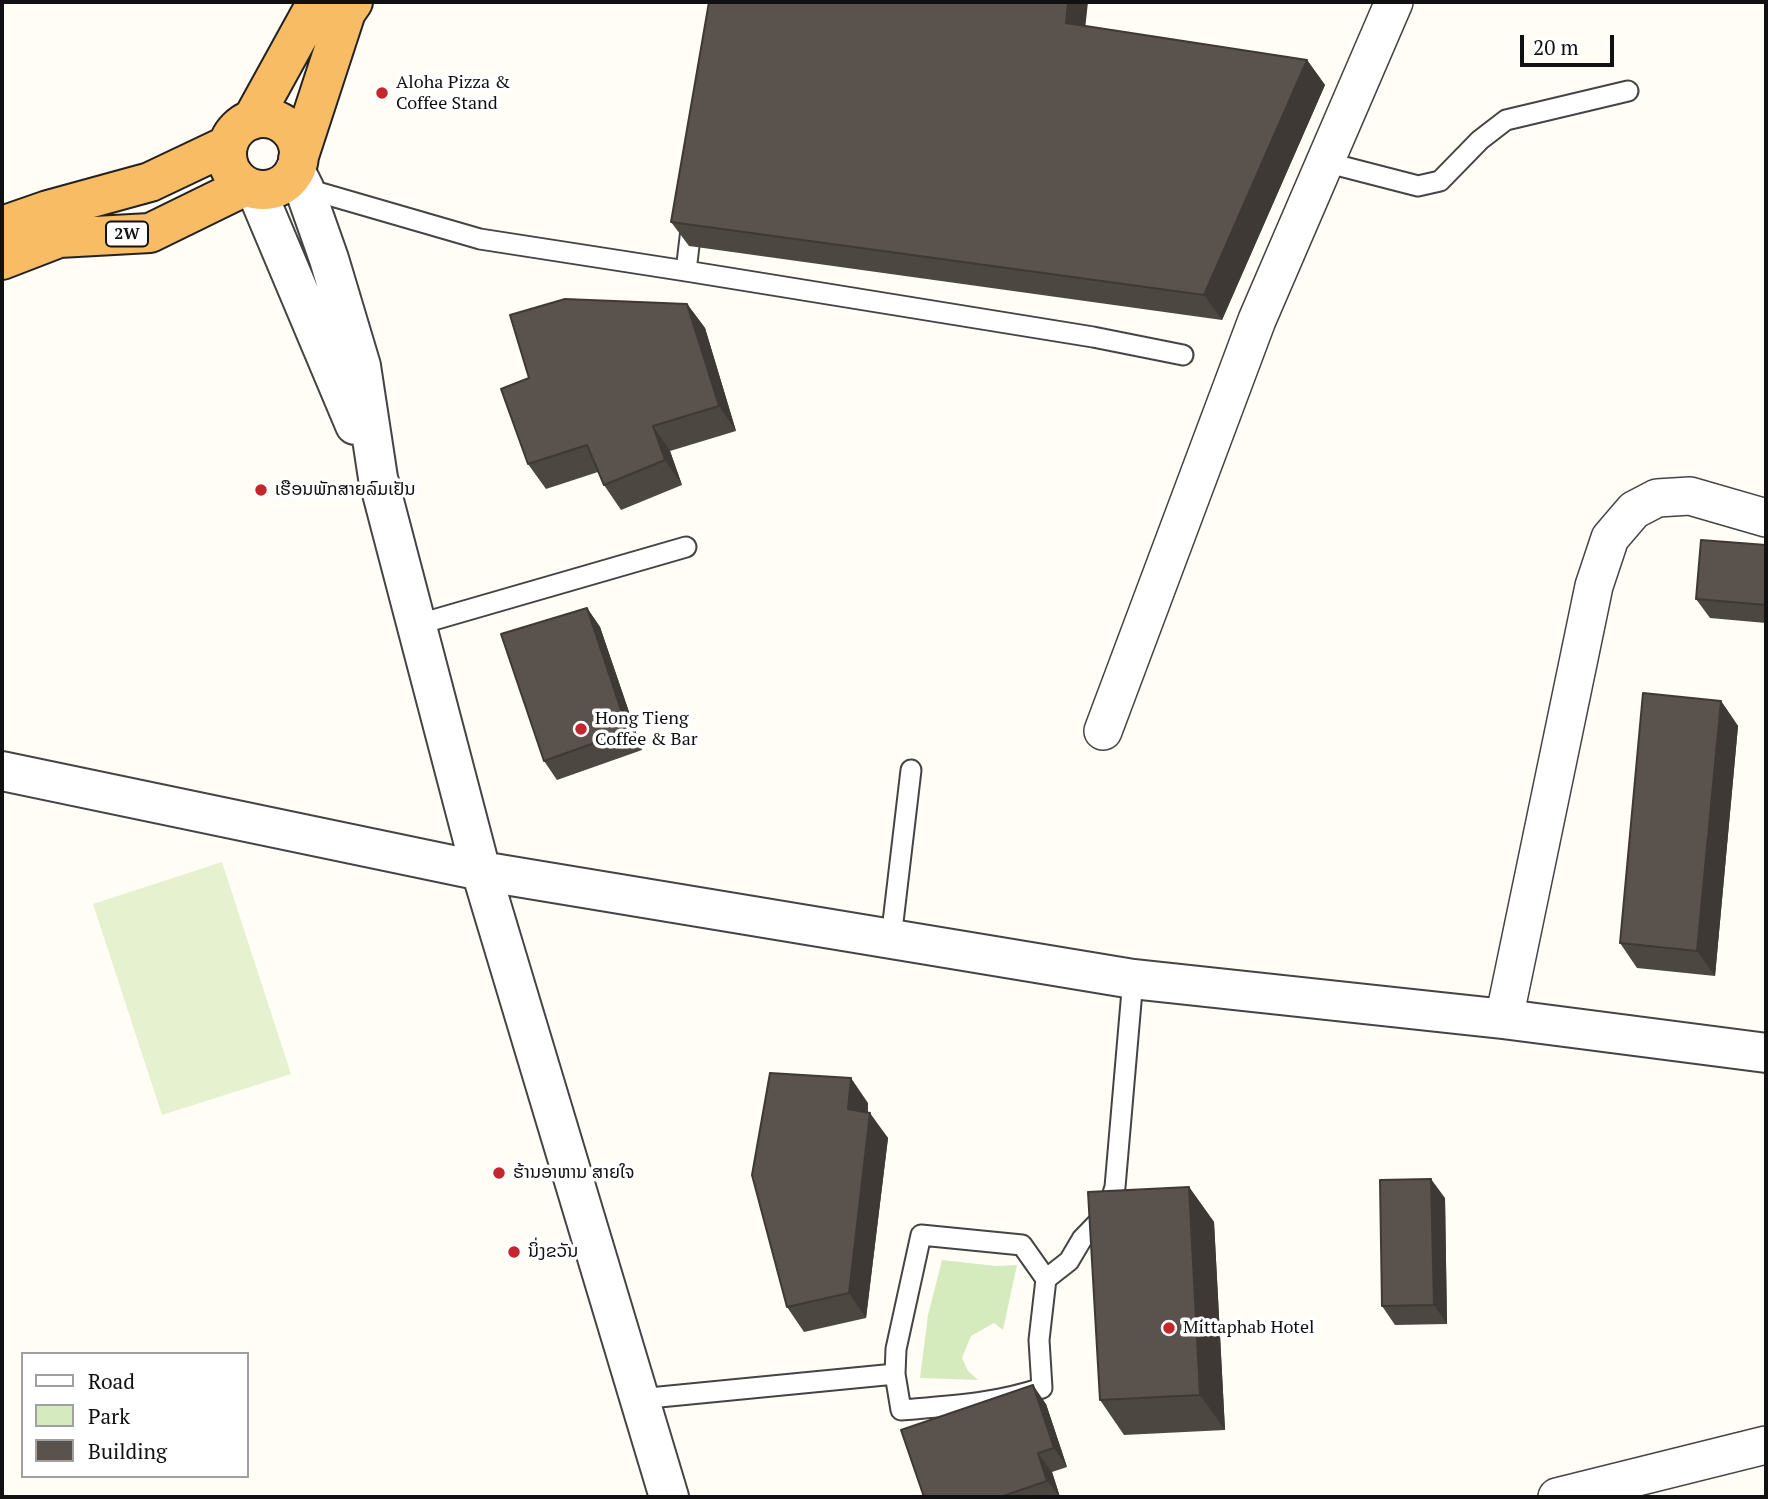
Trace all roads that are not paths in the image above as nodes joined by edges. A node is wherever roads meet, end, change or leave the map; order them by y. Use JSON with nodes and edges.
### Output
{"nodes":[{"id":1,"x":1394,"y":2,"type":"edge"},
{"id":2,"x":337,"y":4,"type":"edge"},
{"id":3,"x":1628,"y":91,"type":"dead end"},
{"id":4,"x":240,"y":132,"type":"junction"},
{"id":5,"x":1325,"y":163,"type":"junction"},
{"id":6,"x":299,"y":173,"type":"junction"},
{"id":7,"x":251,"y":188,"type":"junction"},
{"id":8,"x":693,"y":206,"type":"edge"},
{"id":9,"x":2,"y":226,"type":"edge"},
{"id":10,"x":2,"y":260,"type":"edge"},
{"id":11,"x":686,"y":271,"type":"junction"},
{"id":12,"x":1183,"y":355,"type":"dead end"},
{"id":13,"x":378,"y":478,"type":"junction"},
{"id":14,"x":1766,"y":517,"type":"edge"},
{"id":15,"x":686,"y":547,"type":"dead end"},
{"id":16,"x":416,"y":625,"type":"junction"},
{"id":17,"x":1103,"y":730,"type":"dead end"},
{"id":18,"x":911,"y":770,"type":"dead end"},
{"id":19,"x":2,"y":771,"type":"edge"},
{"id":20,"x":481,"y":871,"type":"junction"},
{"id":21,"x":891,"y":939,"type":"junction"},
{"id":22,"x":1133,"y":979,"type":"junction"},
{"id":23,"x":1504,"y":1019,"type":"junction"},
{"id":24,"x":1766,"y":1054,"type":"edge"},
{"id":25,"x":1046,"y":1279,"type":"junction"},
{"id":26,"x":895,"y":1374,"type":"junction"},
{"id":27,"x":639,"y":1399,"type":"junction"},
{"id":28,"x":1766,"y":1445,"type":"edge"},
{"id":29,"x":669,"y":1497,"type":"edge"},
{"id":30,"x":1557,"y":1497,"type":"edge"}],
"edges":[{"from":1,"to":5,"type":"street"},
{"from":2,"to":4,"type":"highway"},
{"from":2,"to":6,"type":"highway"},
{"from":3,"to":5,"type":"lane"},
{"from":4,"to":6,"type":"highway"},
{"from":4,"to":7,"type":"highway"},
{"from":4,"to":9,"type":"highway"},
{"from":5,"to":17,"type":"street"},
{"from":6,"to":7,"type":"highway","number":"2W"},
{"from":6,"to":11,"type":"lane"},
{"from":6,"to":13,"type":"street"},
{"from":7,"to":10,"type":"highway","number":"2W"},
{"from":7,"to":13,"type":"street"},
{"from":8,"to":11,"type":"lane"},
{"from":11,"to":12,"type":"lane"},
{"from":13,"to":16,"type":"street"},
{"from":14,"to":23,"type":"street"},
{"from":15,"to":16,"type":"lane"},
{"from":16,"to":20,"type":"street"},
{"from":18,"to":21,"type":"lane"},
{"from":19,"to":20,"type":"street"},
{"from":20,"to":21,"type":"street"},
{"from":20,"to":27,"type":"street"},
{"from":21,"to":22,"type":"street"},
{"from":22,"to":23,"type":"street"},
{"from":22,"to":25,"type":"lane"},
{"from":23,"to":24,"type":"street"},
{"from":25,"to":26,"type":"lane"},
{"from":25,"to":26,"type":"lane"},
{"from":26,"to":27,"type":"lane"},
{"from":27,"to":29,"type":"street"},
{"from":28,"to":30,"type":"street"}]}
